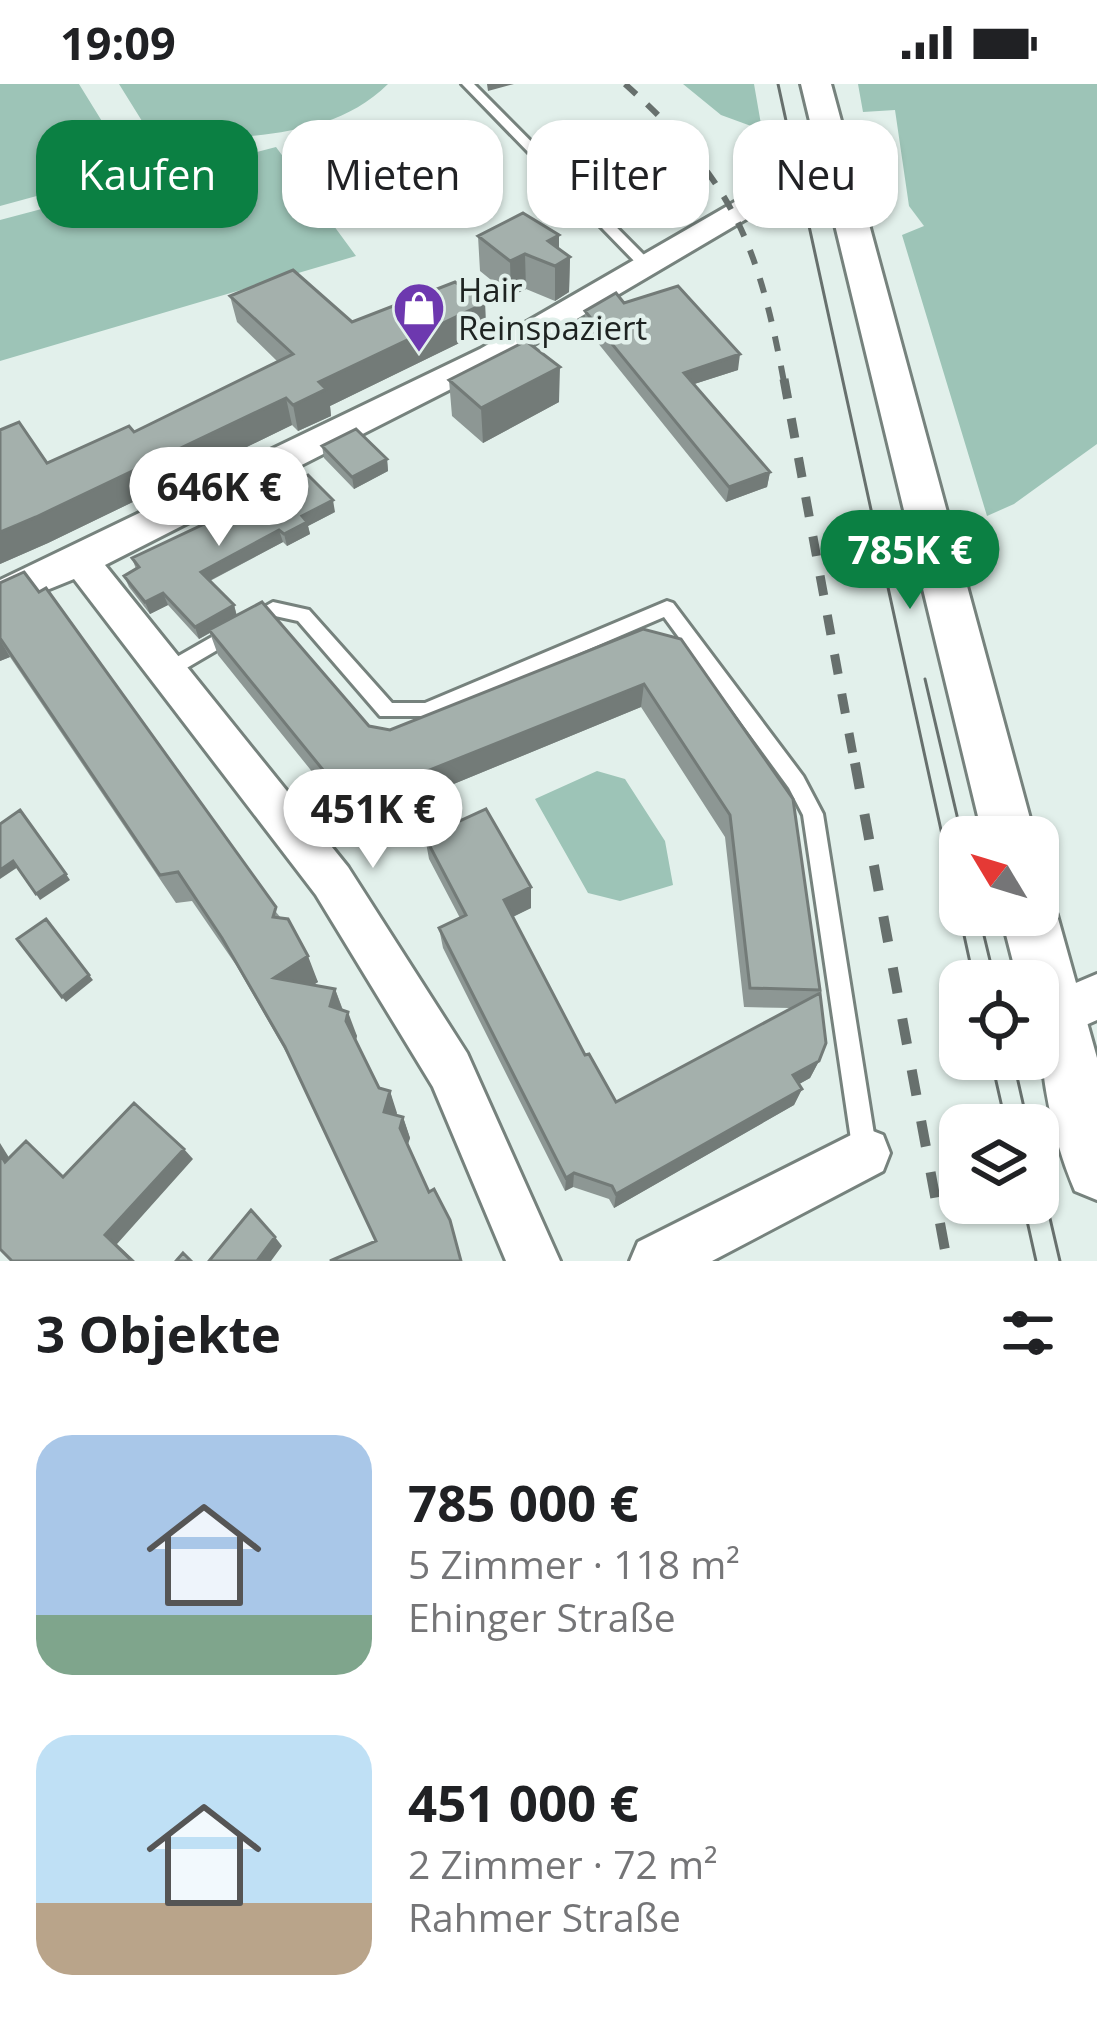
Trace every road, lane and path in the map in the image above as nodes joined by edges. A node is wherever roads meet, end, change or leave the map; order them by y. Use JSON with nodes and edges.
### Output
{"nodes":[{"id":1,"x":468,"y":84,"type":"edge"},
{"id":2,"x":816,"y":84,"type":"edge"},
{"id":3,"x":827,"y":120,"type":"edge"},
{"id":4,"x":733,"y":213,"type":"edge"},
{"id":5,"x":857,"y":228,"type":"edge"},
{"id":6,"x":644,"y":262,"type":"junction"},
{"id":7,"x":81,"y":561,"type":"junction"},
{"id":8,"x":0,"y":595,"type":"edge"},
{"id":9,"x":167,"y":671,"type":"junction"},
{"id":10,"x":1004,"y":816,"type":"edge"},
{"id":11,"x":1040,"y":936,"type":"edge"},
{"id":12,"x":1076,"y":1006,"type":"edge"},
{"id":13,"x":865,"y":1153,"type":"joint"},
{"id":14,"x":1097,"y":1169,"type":"edge"},
{"id":15,"x":532,"y":1261,"type":"edge"},
{"id":16,"x":657,"y":1261,"type":"edge"}],
"edges":[{"from":1,"to":6,"type":"lane"},
{"from":2,"to":3,"type":"street"},
{"from":4,"to":6,"type":"street"},
{"from":5,"to":10,"type":"street"},
{"from":6,"to":7,"type":"street"},
{"from":7,"to":8,"type":"street"},
{"from":7,"to":9,"type":"street"},
{"from":9,"to":13,"type":"lane"},
{"from":9,"to":15,"type":"street"},
{"from":11,"to":12,"type":"street"},
{"from":12,"to":14,"type":"street"},
{"from":13,"to":16,"type":"street"}]}
